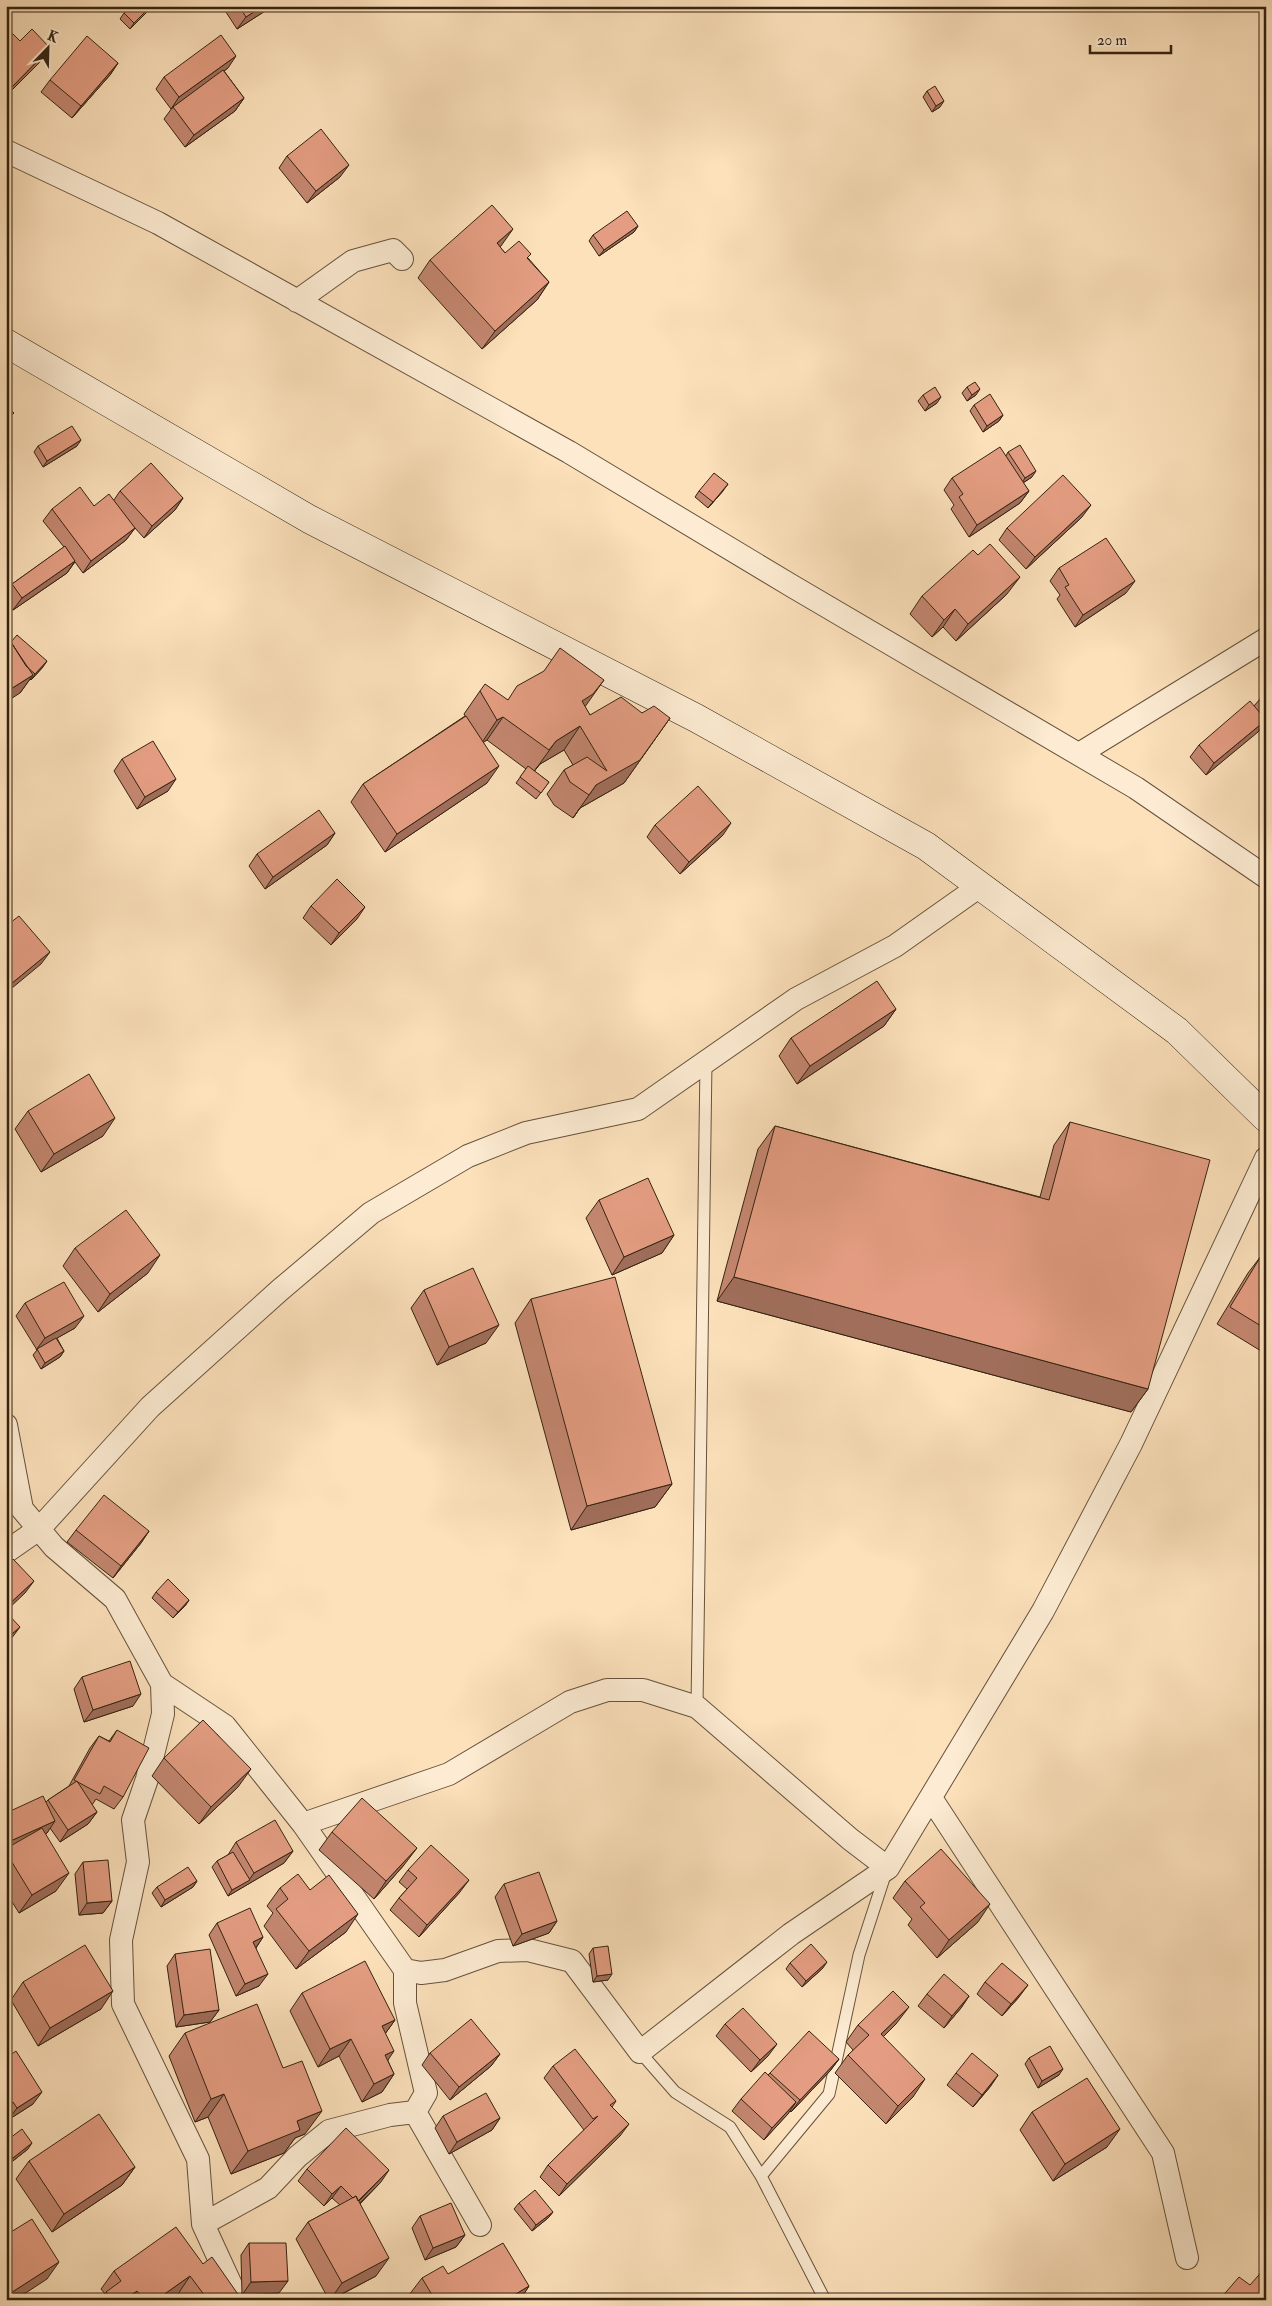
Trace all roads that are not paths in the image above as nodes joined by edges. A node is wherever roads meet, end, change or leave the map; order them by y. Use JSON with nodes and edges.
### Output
{"nodes":[{"id":1,"x":6,"y":151,"type":"edge"},
{"id":2,"x":402,"y":259,"type":"dead end"},
{"id":3,"x":297,"y":301,"type":"junction"},
{"id":4,"x":6,"y":343,"type":"edge"},
{"id":5,"x":1266,"y":639,"type":"edge"},
{"id":6,"x":1079,"y":754,"type":"junction"},
{"id":7,"x":1266,"y":877,"type":"edge"},
{"id":8,"x":980,"y":886,"type":"junction"},
{"id":9,"x":706,"y":1062,"type":"junction"},
{"id":10,"x":1266,"y":1118,"type":"edge"},
{"id":11,"x":1266,"y":1158,"type":"edge"},
{"id":12,"x":6,"y":1425,"type":"edge"},
{"id":13,"x":39,"y":1529,"type":"junction"},
{"id":14,"x":6,"y":1552,"type":"edge"},
{"id":15,"x":162,"y":1684,"type":"junction"},
{"id":16,"x":697,"y":1707,"type":"junction"},
{"id":17,"x":931,"y":1798,"type":"junction"},
{"id":18,"x":303,"y":1824,"type":"junction"},
{"id":19,"x":888,"y":1868,"type":"junction"},
{"id":20,"x":405,"y":1970,"type":"junction"},
{"id":21,"x":640,"y":2052,"type":"junction"},
{"id":22,"x":414,"y":2112,"type":"junction"},
{"id":23,"x":761,"y":2176,"type":"junction"},
{"id":24,"x":203,"y":2224,"type":"junction"},
{"id":25,"x":480,"y":2225,"type":"dead end"},
{"id":26,"x":1188,"y":2258,"type":"dead end"},
{"id":27,"x":238,"y":2300,"type":"edge"},
{"id":28,"x":825,"y":2300,"type":"edge"}],
"edges":[{"from":1,"to":3,"type":"street"},
{"from":2,"to":3,"type":"street"},
{"from":3,"to":6,"type":"street"},
{"from":4,"to":8,"type":"street"},
{"from":5,"to":6,"type":"street"},
{"from":6,"to":7,"type":"street"},
{"from":8,"to":9,"type":"street"},
{"from":8,"to":10,"type":"street"},
{"from":9,"to":13,"type":"street"},
{"from":9,"to":16,"type":"lane"},
{"from":11,"to":17,"type":"street"},
{"from":12,"to":13,"type":"street"},
{"from":13,"to":14,"type":"street"},
{"from":13,"to":15,"type":"street"},
{"from":15,"to":18,"type":"street"},
{"from":15,"to":24,"type":"street"},
{"from":16,"to":18,"type":"street"},
{"from":16,"to":19,"type":"street"},
{"from":17,"to":19,"type":"street"},
{"from":17,"to":26,"type":"street"},
{"from":18,"to":20,"type":"street"},
{"from":19,"to":21,"type":"street"},
{"from":19,"to":23,"type":"lane"},
{"from":20,"to":21,"type":"street"},
{"from":20,"to":22,"type":"street"},
{"from":21,"to":23,"type":"lane"},
{"from":22,"to":24,"type":"street"},
{"from":22,"to":25,"type":"street"},
{"from":23,"to":28,"type":"lane"},
{"from":24,"to":27,"type":"street"}]}
